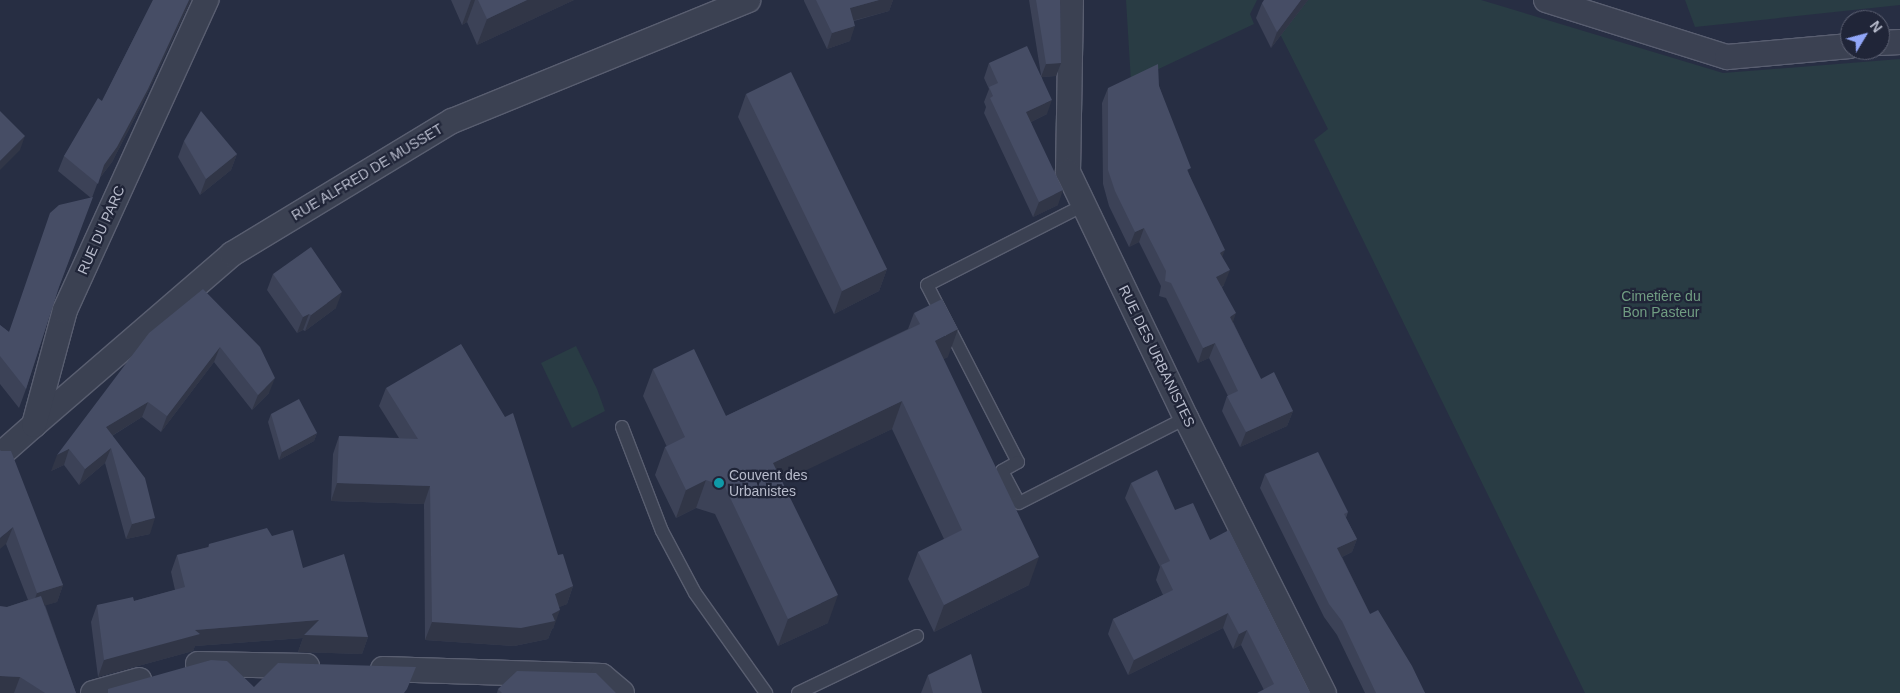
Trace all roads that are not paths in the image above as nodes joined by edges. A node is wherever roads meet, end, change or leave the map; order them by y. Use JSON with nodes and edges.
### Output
{"nodes":[{"id":1,"x":206,"y":0,"type":"edge"},
{"id":2,"x":748,"y":0,"type":"edge"},
{"id":3,"x":1071,"y":0,"type":"edge"},
{"id":4,"x":1546,"y":0,"type":"edge"},
{"id":5,"x":1840,"y":47,"type":"edge"},
{"id":6,"x":1084,"y":205,"type":"junction"},
{"id":7,"x":1186,"y":418,"type":"junction"},
{"id":8,"x":34,"y":425,"type":"junction"},
{"id":9,"x":622,"y":427,"type":"dead end"},
{"id":10,"x":0,"y":455,"type":"edge"},
{"id":11,"x":917,"y":636,"type":"dead end"},
{"id":12,"x":333,"y":667,"type":"edge"},
{"id":13,"x":363,"y":668,"type":"edge"},
{"id":14,"x":93,"y":693,"type":"edge"},
{"id":15,"x":622,"y":693,"type":"edge"},
{"id":16,"x":766,"y":693,"type":"edge"},
{"id":17,"x":798,"y":693,"type":"edge"},
{"id":18,"x":1324,"y":693,"type":"edge"}],
"edges":[{"from":1,"to":8,"type":"street","name":"RUE DU PARC"},
{"from":2,"to":8,"type":"street","name":"RUE ALFRED DE MUSSET"},
{"from":3,"to":6,"type":"street","name":"RUE DES URBANISTES"},
{"from":4,"to":5,"type":"street"},
{"from":6,"to":7,"type":"street","name":"RUE DES URBANISTES"},
{"from":6,"to":7,"type":"lane"},
{"from":7,"to":18,"type":"street","name":"RUE DES URBANISTES"},
{"from":8,"to":10,"type":"street"},
{"from":9,"to":16,"type":"lane"},
{"from":11,"to":17,"type":"lane"},
{"from":12,"to":14,"type":"street"},
{"from":13,"to":15,"type":"street"}]}
